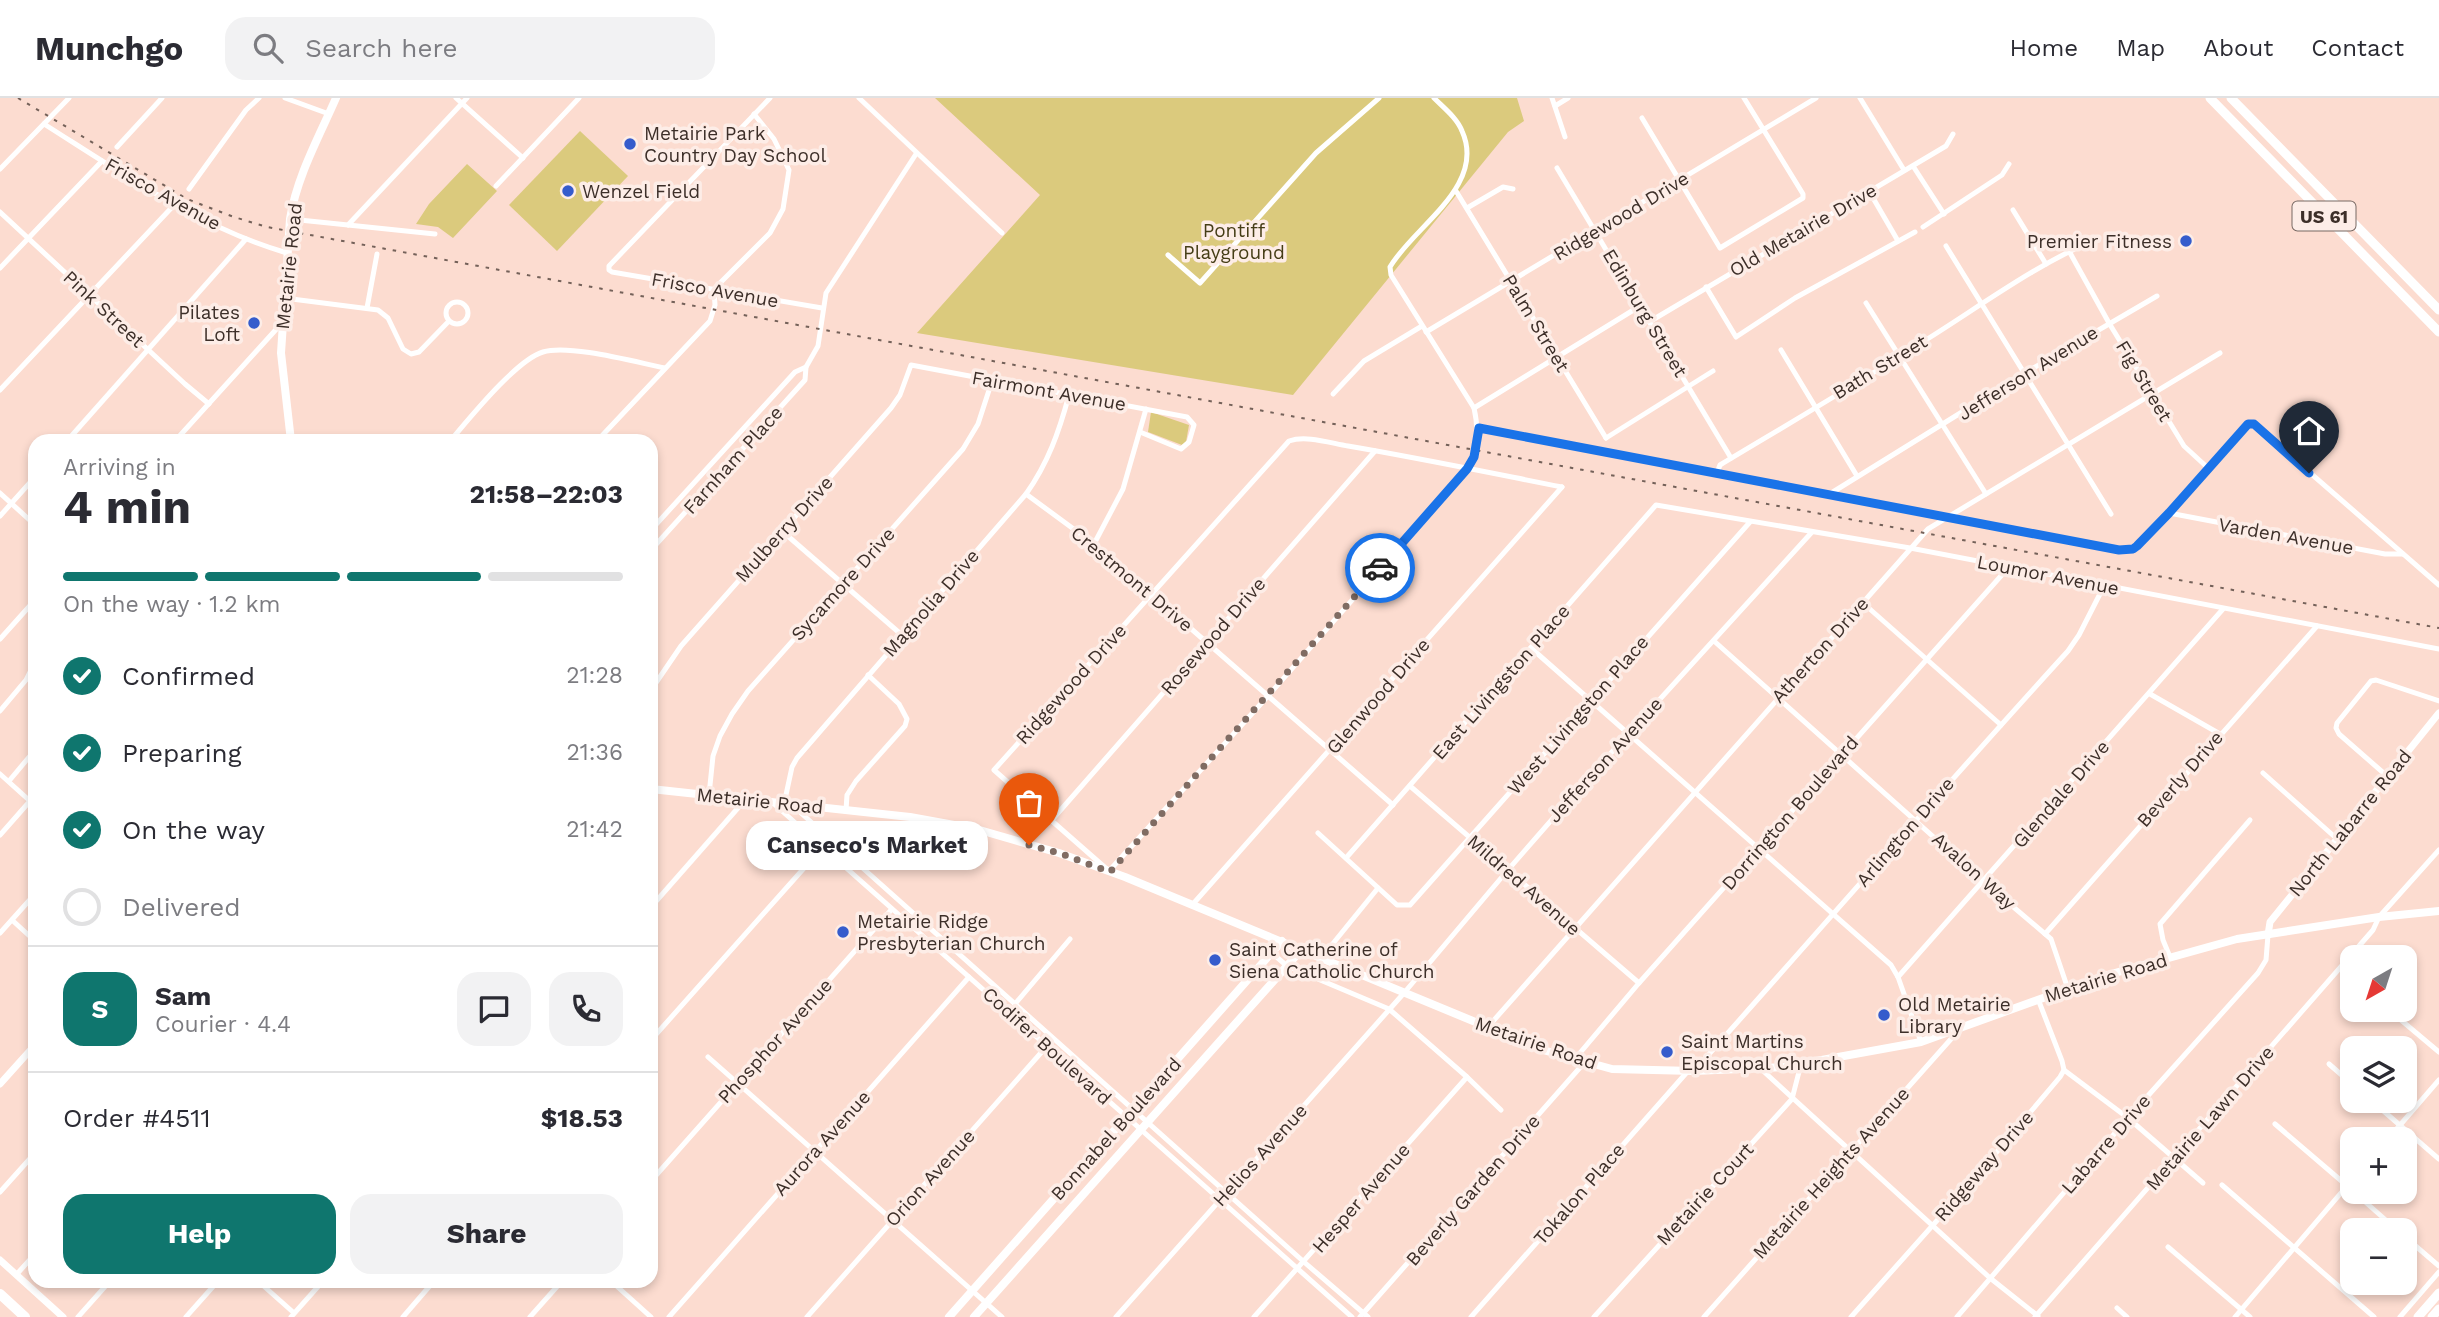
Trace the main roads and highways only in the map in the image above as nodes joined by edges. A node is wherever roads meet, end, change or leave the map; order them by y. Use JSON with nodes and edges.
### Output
{"nodes":[{"id":1,"x":336,"y":98,"type":"edge"},
{"id":2,"x":2210,"y":98,"type":"edge"},
{"id":3,"x":2231,"y":98,"type":"edge"},
{"id":4,"x":2345,"y":215,"type":"junction"},
{"id":5,"x":2334,"y":226,"type":"junction"},
{"id":6,"x":2439,"y":310,"type":"edge"},
{"id":7,"x":2439,"y":332,"type":"edge"},
{"id":8,"x":290,"y":434,"type":"edge"},
{"id":9,"x":658,"y":790,"type":"edge"},
{"id":10,"x":2439,"y":911,"type":"edge"},
{"id":11,"x":1282,"y":941,"type":"junction"},
{"id":12,"x":1302,"y":949,"type":"junction"},
{"id":13,"x":2439,"y":1293,"type":"edge"},
{"id":14,"x":0,"y":1294,"type":"edge"},
{"id":15,"x":2439,"y":1309,"type":"edge"},
{"id":16,"x":24,"y":1317,"type":"edge"},
{"id":17,"x":949,"y":1317,"type":"edge"},
{"id":18,"x":974,"y":1317,"type":"edge"},
{"id":19,"x":2418,"y":1317,"type":"edge"},
{"id":20,"x":2432,"y":1317,"type":"edge"}],
"edges":[{"from":1,"to":8,"type":"main road","name":"Metairie Road"},
{"from":2,"to":5,"type":"highway","number":"US 61"},
{"from":3,"to":4,"type":"highway","number":"US 61"},
{"from":4,"to":5,"type":"highway"},
{"from":4,"to":6,"type":"highway","number":"US 61"},
{"from":5,"to":7,"type":"highway","number":"US 61"},
{"from":9,"to":11,"type":"main road","name":"Metairie Road"},
{"from":10,"to":12,"type":"main road","name":"Metairie Road"},
{"from":11,"to":12,"type":"main road","name":"Metairie Road"},
{"from":11,"to":17,"type":"main road","name":"Bonnabel Boulevard"},
{"from":12,"to":18,"type":"main road","name":"Bonnabel Boulevard"},
{"from":13,"to":19,"type":"highway"},
{"from":14,"to":16,"type":"highway"},
{"from":15,"to":20,"type":"highway"}]}
